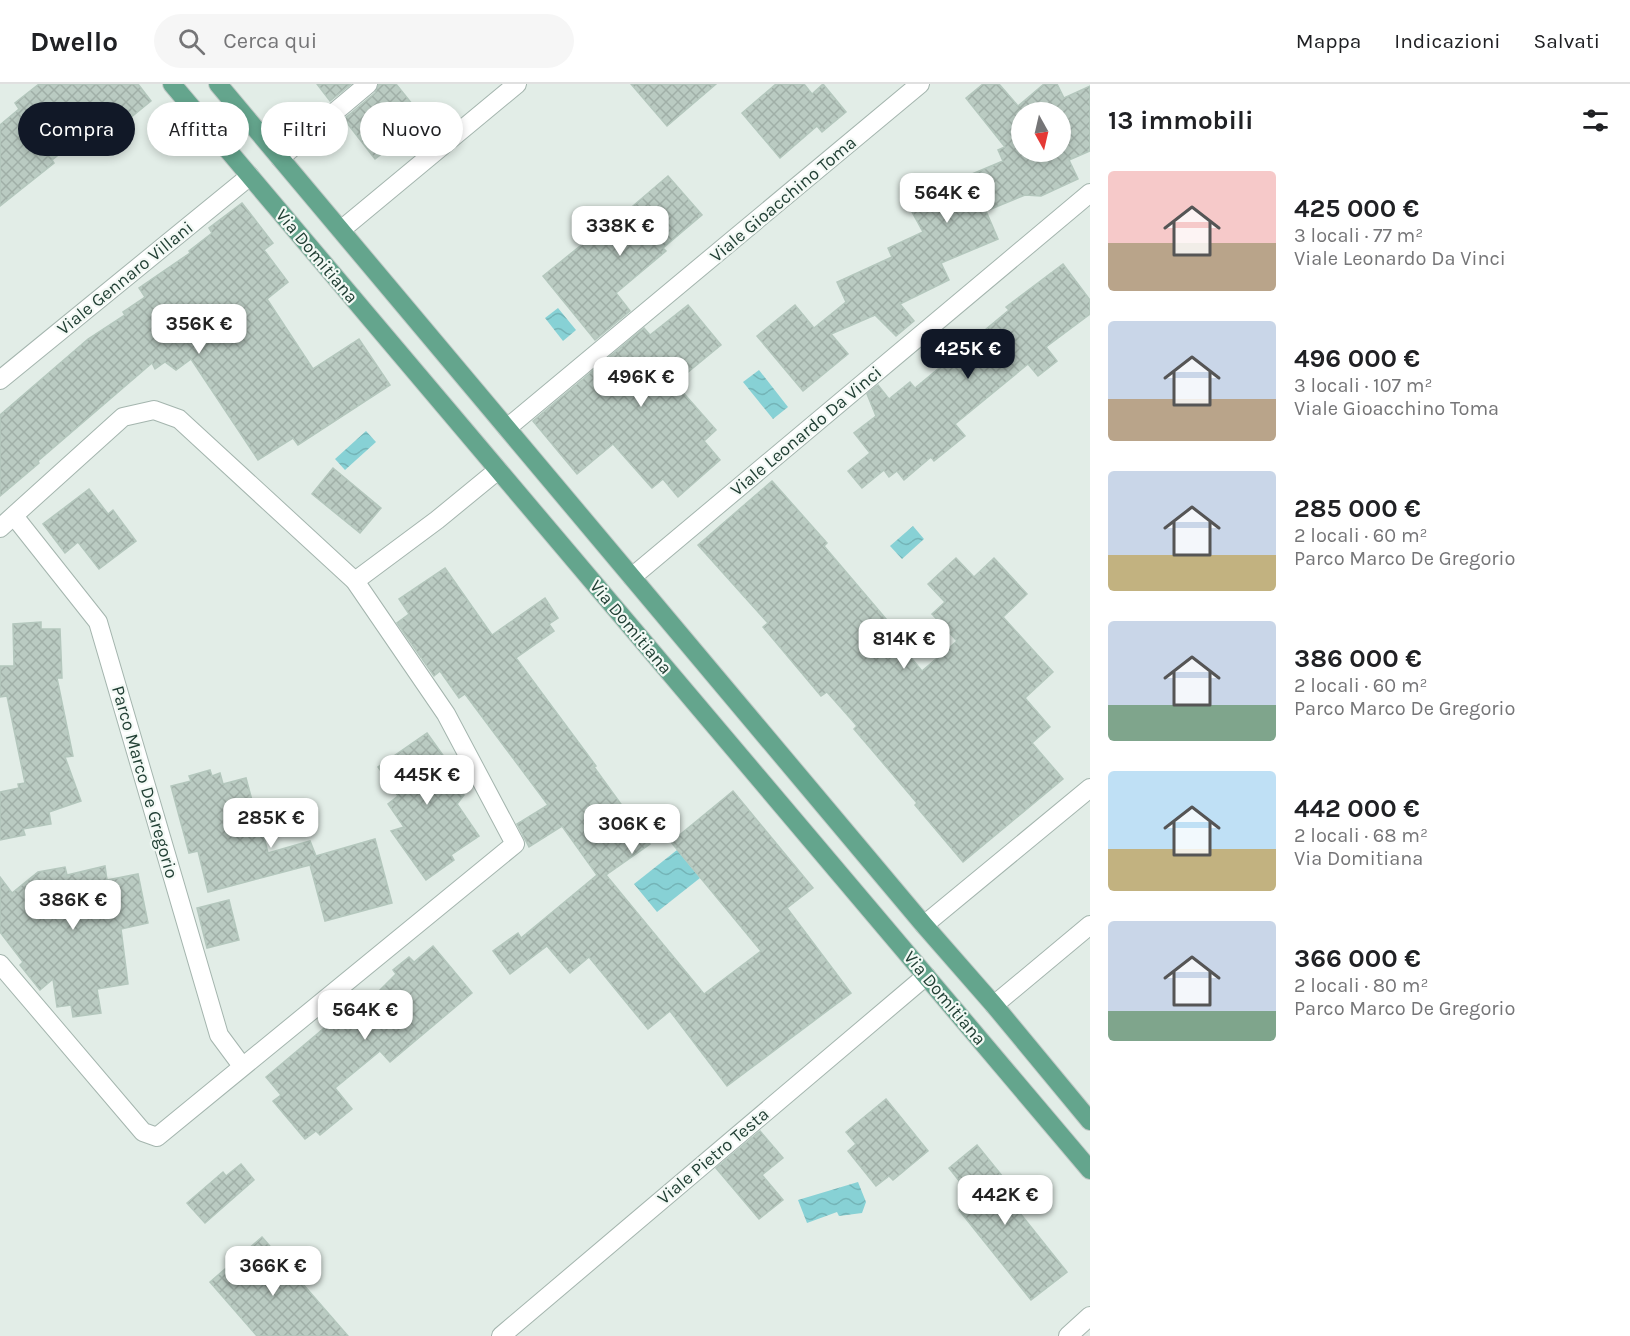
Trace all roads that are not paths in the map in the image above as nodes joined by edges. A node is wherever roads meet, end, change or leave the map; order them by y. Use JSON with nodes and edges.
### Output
{"nodes":[{"id":1,"x":172,"y":84,"type":"edge"},
{"id":2,"x":218,"y":84,"type":"edge"},
{"id":3,"x":368,"y":84,"type":"edge"},
{"id":4,"x":517,"y":84,"type":"edge"},
{"id":5,"x":920,"y":84,"type":"edge"},
{"id":6,"x":280,"y":158,"type":"junction"},
{"id":7,"x":250,"y":176,"type":"junction"},
{"id":8,"x":1090,"y":194,"type":"edge"},
{"id":9,"x":340,"y":230,"type":"junction"},
{"id":10,"x":0,"y":380,"type":"edge"},
{"id":11,"x":507,"y":428,"type":"junction"},
{"id":12,"x":498,"y":470,"type":"junction"},
{"id":13,"x":14,"y":516,"type":"junction"},
{"id":14,"x":0,"y":528,"type":"edge"},
{"id":15,"x":632,"y":577,"type":"junction"},
{"id":16,"x":355,"y":581,"type":"junction"},
{"id":17,"x":1090,"y":788,"type":"edge"},
{"id":18,"x":924,"y":925,"type":"junction"},
{"id":19,"x":1090,"y":925,"type":"edge"},
{"id":20,"x":0,"y":964,"type":"edge"},
{"id":21,"x":926,"y":976,"type":"junction"},
{"id":22,"x":994,"y":1005,"type":"junction"},
{"id":23,"x":242,"y":1066,"type":"junction"},
{"id":24,"x":1090,"y":1120,"type":"edge"},
{"id":25,"x":1090,"y":1170,"type":"edge"},
{"id":26,"x":1090,"y":1316,"type":"edge"},
{"id":27,"x":501,"y":1336,"type":"edge"},
{"id":28,"x":1068,"y":1336,"type":"edge"}],
"edges":[{"from":1,"to":7,"type":"main road","name":"Via Domitiana"},
{"from":2,"to":6,"type":"main road","name":"Via Domitiana"},
{"from":3,"to":6,"type":"street"},
{"from":4,"to":9,"type":"street"},
{"from":5,"to":11,"type":"street","name":"Viale Gioacchino Toma"},
{"from":6,"to":9,"type":"main road","name":"Via Domitiana"},
{"from":7,"to":10,"type":"street","name":"Viale Gennaro Villani"},
{"from":7,"to":12,"type":"main road","name":"Via Domitiana"},
{"from":8,"to":15,"type":"street","name":"Viale Leonardo Da Vinci"},
{"from":9,"to":11,"type":"main road","name":"Via Domitiana"},
{"from":11,"to":15,"type":"main road","name":"Via Domitiana"},
{"from":12,"to":16,"type":"street"},
{"from":12,"to":21,"type":"main road","name":"Via Domitiana"},
{"from":13,"to":14,"type":"street"},
{"from":13,"to":16,"type":"street"},
{"from":13,"to":23,"type":"street","name":"Parco Marco De Gregorio"},
{"from":15,"to":18,"type":"main road","name":"Via Domitiana"},
{"from":16,"to":23,"type":"street"},
{"from":17,"to":18,"type":"street"},
{"from":18,"to":22,"type":"main road","name":"Via Domitiana"},
{"from":19,"to":22,"type":"street"},
{"from":20,"to":23,"type":"street"},
{"from":21,"to":25,"type":"main road","name":"Via Domitiana"},
{"from":21,"to":27,"type":"street","name":"Viale Pietro Testa"},
{"from":22,"to":24,"type":"main road","name":"Via Domitiana"},
{"from":26,"to":28,"type":"street"}]}
